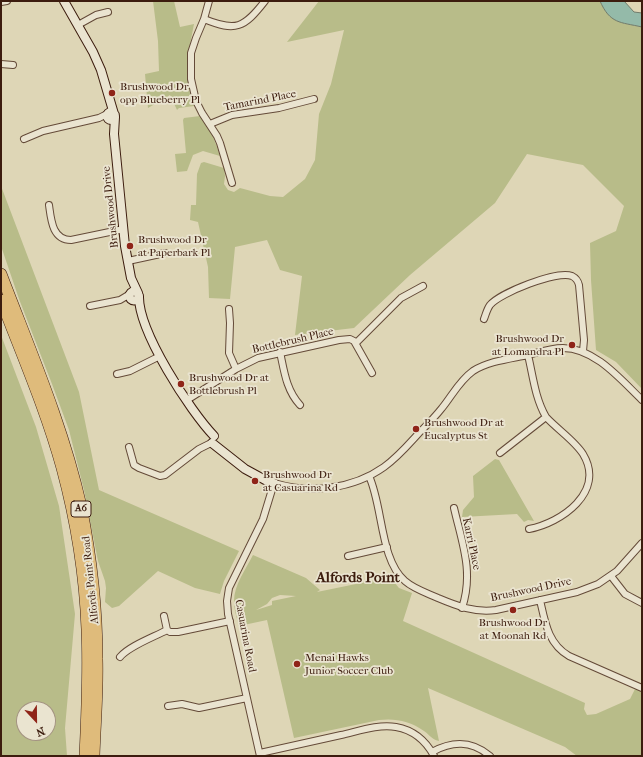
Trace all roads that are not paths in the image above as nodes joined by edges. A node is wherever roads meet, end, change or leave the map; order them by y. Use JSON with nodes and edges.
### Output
{"nodes":[{"id":1,"x":7,"y":1,"type":"edge"},
{"id":2,"x":64,"y":1,"type":"edge"},
{"id":3,"x":209,"y":1,"type":"edge"},
{"id":4,"x":265,"y":1,"type":"edge"},
{"id":5,"x":1,"y":2,"type":"edge"},
{"id":6,"x":108,"y":12,"type":"dead end"},
{"id":7,"x":204,"y":19,"type":"junction"},
{"id":8,"x":78,"y":24,"type":"junction"},
{"id":9,"x":1,"y":64,"type":"edge"},
{"id":10,"x":13,"y":65,"type":"dead end"},
{"id":11,"x":314,"y":99,"type":"dead end"},
{"id":12,"x":109,"y":116,"type":"junction"},
{"id":13,"x":210,"y":124,"type":"junction"},
{"id":14,"x":24,"y":139,"type":"dead end"},
{"id":15,"x":232,"y":183,"type":"dead end"},
{"id":16,"x":49,"y":205,"type":"dead end"},
{"id":17,"x":124,"y":229,"type":"junction"},
{"id":18,"x":165,"y":253,"type":"dead end"},
{"id":19,"x":128,"y":261,"type":"junction"},
{"id":20,"x":1,"y":274,"type":"edge"},
{"id":21,"x":424,"y":286,"type":"dead end"},
{"id":22,"x":134,"y":296,"type":"junction"},
{"id":23,"x":1,"y":300,"type":"edge"},
{"id":24,"x":90,"y":306,"type":"dead end"},
{"id":25,"x":229,"y":309,"type":"dead end"},
{"id":26,"x":484,"y":319,"type":"dead end"},
{"id":27,"x":356,"y":343,"type":"junction"},
{"id":28,"x":583,"y":351,"type":"junction"},
{"id":29,"x":280,"y":352,"type":"junction"},
{"id":30,"x":528,"y":355,"type":"junction"},
{"id":31,"x":160,"y":356,"type":"junction"},
{"id":32,"x":236,"y":369,"type":"junction"},
{"id":33,"x":372,"y":373,"type":"dead end"},
{"id":34,"x":116,"y":374,"type":"dead end"},
{"id":35,"x":187,"y":400,"type":"junction"},
{"id":36,"x":642,"y":400,"type":"edge"},
{"id":37,"x":300,"y":404,"type":"dead end"},
{"id":38,"x":546,"y":417,"type":"junction"},
{"id":39,"x":211,"y":440,"type":"junction"},
{"id":40,"x":129,"y":447,"type":"dead end"},
{"id":41,"x":500,"y":453,"type":"dead end"},
{"id":42,"x":369,"y":476,"type":"junction"},
{"id":43,"x":274,"y":484,"type":"junction"},
{"id":44,"x":454,"y":508,"type":"dead end"},
{"id":45,"x":529,"y":529,"type":"dead end"},
{"id":46,"x":642,"y":543,"type":"edge"},
{"id":47,"x":387,"y":547,"type":"junction"},
{"id":48,"x":348,"y":556,"type":"dead end"},
{"id":49,"x":611,"y":576,"type":"junction"},
{"id":50,"x":540,"y":600,"type":"junction"},
{"id":51,"x":642,"y":603,"type":"edge"},
{"id":52,"x":462,"y":608,"type":"junction"},
{"id":53,"x":164,"y":616,"type":"dead end"},
{"id":54,"x":230,"y":621,"type":"junction"},
{"id":55,"x":167,"y":630,"type":"junction"},
{"id":56,"x":120,"y":657,"type":"dead end"},
{"id":57,"x":642,"y":688,"type":"edge"},
{"id":58,"x":247,"y":698,"type":"junction"},
{"id":59,"x":168,"y":706,"type":"dead end"},
{"id":60,"x":433,"y":754,"type":"edge"},
{"id":61,"x":260,"y":755,"type":"edge"},
{"id":62,"x":85,"y":756,"type":"edge"},
{"id":63,"x":94,"y":756,"type":"edge"},
{"id":64,"x":490,"y":756,"type":"edge"}],
"edges":[{"from":1,"to":5,"type":"street"},
{"from":2,"to":8,"type":"street","name":"Brushwood Drive"},
{"from":3,"to":7,"type":"street"},
{"from":4,"to":7,"type":"street"},
{"from":6,"to":8,"type":"street"},
{"from":7,"to":13,"type":"street"},
{"from":8,"to":12,"type":"street","name":"Brushwood Drive"},
{"from":9,"to":10,"type":"street"},
{"from":11,"to":13,"type":"street","name":"Tamarind Place"},
{"from":12,"to":14,"type":"street"},
{"from":12,"to":17,"type":"street","name":"Brushwood Drive"},
{"from":13,"to":15,"type":"street"},
{"from":16,"to":17,"type":"street"},
{"from":17,"to":19,"type":"street","name":"Brushwood Drive"},
{"from":18,"to":19,"type":"street"},
{"from":19,"to":22,"type":"street","name":"Brushwood Drive"},
{"from":20,"to":63,"type":"highway","name":"Alfords Point Road","number":"A6"},
{"from":21,"to":27,"type":"street"},
{"from":22,"to":24,"type":"street"},
{"from":22,"to":31,"type":"street","name":"Brushwood Drive"},
{"from":23,"to":62,"type":"highway","name":"Alfords Point Road","number":"A6"},
{"from":25,"to":32,"type":"street"},
{"from":26,"to":28,"type":"street"},
{"from":27,"to":29,"type":"street","name":"Bottlebrush Place"},
{"from":27,"to":33,"type":"street"},
{"from":28,"to":30,"type":"street","name":"Brushwood Drive"},
{"from":28,"to":36,"type":"street","name":"Brushwood Drive"},
{"from":29,"to":32,"type":"street","name":"Bottlebrush Place"},
{"from":29,"to":37,"type":"street"},
{"from":30,"to":38,"type":"street"},
{"from":30,"to":42,"type":"street","name":"Brushwood Drive"},
{"from":31,"to":34,"type":"street"},
{"from":31,"to":35,"type":"street","name":"Brushwood Drive"},
{"from":32,"to":35,"type":"street","name":"Bottlebrush Place"},
{"from":35,"to":39,"type":"street","name":"Brushwood Drive"},
{"from":38,"to":41,"type":"street"},
{"from":38,"to":45,"type":"street"},
{"from":39,"to":40,"type":"street"},
{"from":39,"to":43,"type":"street","name":"Brushwood Drive"},
{"from":42,"to":43,"type":"street","name":"Brushwood Drive"},
{"from":42,"to":47,"type":"street","name":"Brushwood Drive"},
{"from":43,"to":54,"type":"street","name":"Casuarina Road"},
{"from":44,"to":52,"type":"street","name":"Karri Place"},
{"from":46,"to":49,"type":"street","name":"Brushwood Drive"},
{"from":47,"to":48,"type":"street"},
{"from":47,"to":52,"type":"street","name":"Brushwood Drive"},
{"from":49,"to":50,"type":"street","name":"Brushwood Drive"},
{"from":49,"to":51,"type":"street"},
{"from":50,"to":52,"type":"street","name":"Brushwood Drive"},
{"from":50,"to":57,"type":"street"},
{"from":53,"to":55,"type":"street"},
{"from":54,"to":55,"type":"street"},
{"from":54,"to":58,"type":"street","name":"Casuarina Road"},
{"from":55,"to":56,"type":"street"},
{"from":58,"to":59,"type":"street"},
{"from":58,"to":61,"type":"street","name":"Casuarina Road"},
{"from":60,"to":61,"type":"street","name":"Casuarina Road"},
{"from":60,"to":64,"type":"street"}]}
